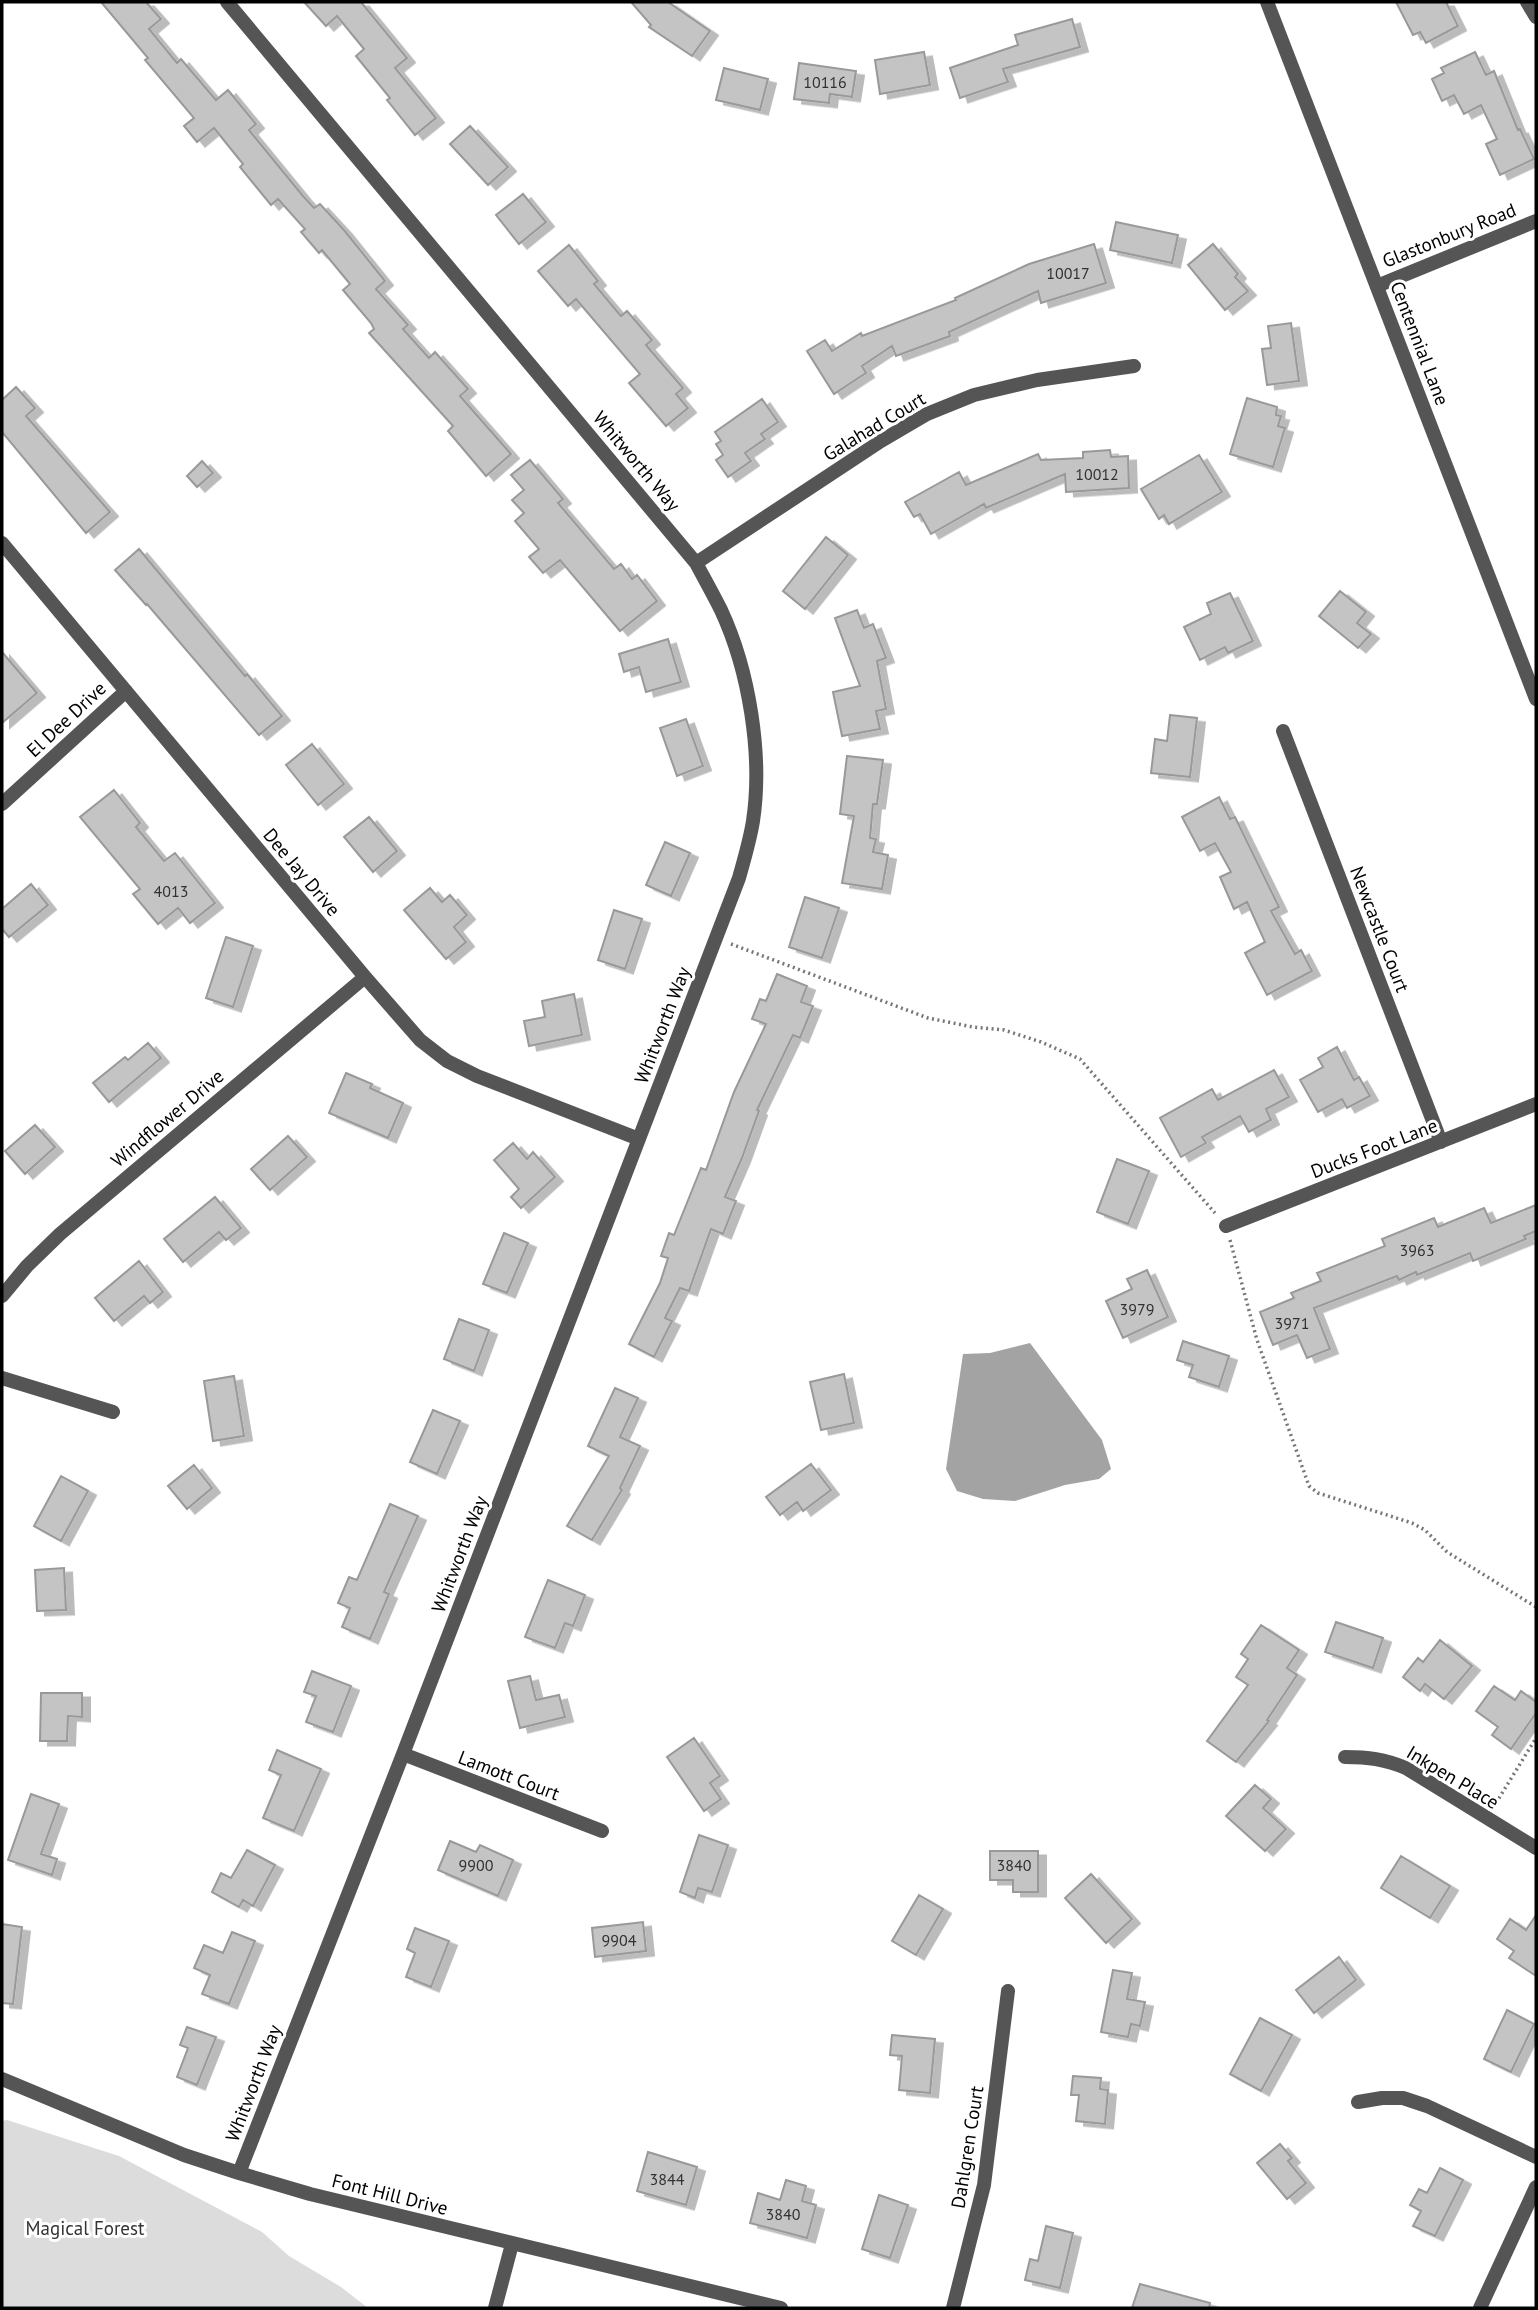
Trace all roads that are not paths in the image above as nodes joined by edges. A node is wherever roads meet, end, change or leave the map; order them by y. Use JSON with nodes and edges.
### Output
{"nodes":[{"id":1,"x":227,"y":2,"type":"edge"},
{"id":2,"x":1267,"y":2,"type":"edge"},
{"id":3,"x":1527,"y":2,"type":"edge"},
{"id":4,"x":1536,"y":17,"type":"edge"},
{"id":5,"x":1536,"y":221,"type":"edge"},
{"id":6,"x":1377,"y":286,"type":"junction"},
{"id":7,"x":1134,"y":366,"type":"dead end"},
{"id":8,"x":2,"y":542,"type":"edge"},
{"id":9,"x":696,"y":563,"type":"junction"},
{"id":10,"x":125,"y":691,"type":"junction"},
{"id":11,"x":1536,"y":699,"type":"edge"},
{"id":12,"x":1283,"y":731,"type":"dead end"},
{"id":13,"x":2,"y":803,"type":"edge"},
{"id":14,"x":365,"y":977,"type":"junction"},
{"id":15,"x":1536,"y":1104,"type":"edge"},
{"id":16,"x":639,"y":1139,"type":"junction"},
{"id":17,"x":1441,"y":1142,"type":"junction"},
{"id":18,"x":1226,"y":1226,"type":"road end"},
{"id":19,"x":2,"y":1296,"type":"edge"},
{"id":20,"x":2,"y":1378,"type":"edge"},
{"id":21,"x":113,"y":1412,"type":"dead end"},
{"id":22,"x":403,"y":1754,"type":"junction"},
{"id":23,"x":1345,"y":1757,"type":"dead end"},
{"id":24,"x":602,"y":1832,"type":"dead end"},
{"id":25,"x":1536,"y":1848,"type":"edge"},
{"id":26,"x":1008,"y":1991,"type":"dead end"},
{"id":27,"x":2,"y":2080,"type":"edge"},
{"id":28,"x":1358,"y":2102,"type":"dead end"},
{"id":29,"x":1536,"y":2157,"type":"edge"},
{"id":30,"x":239,"y":2173,"type":"junction"},
{"id":31,"x":1536,"y":2188,"type":"edge"},
{"id":32,"x":512,"y":2244,"type":"junction"},
{"id":33,"x":495,"y":2308,"type":"edge"},
{"id":34,"x":781,"y":2308,"type":"edge"},
{"id":35,"x":953,"y":2308,"type":"edge"},
{"id":36,"x":1480,"y":2308,"type":"edge"}],
"edges":[{"from":1,"to":9,"type":"street","name":"Whitworth Way"},
{"from":2,"to":6,"type":"street","name":"Centennial Lane"},
{"from":3,"to":4,"type":"street"},
{"from":5,"to":6,"type":"street","name":"Glastonbury Road"},
{"from":6,"to":11,"type":"street","name":"Centennial Lane"},
{"from":7,"to":9,"type":"street","name":"Galahad Court"},
{"from":8,"to":10,"type":"street","name":"Dee Jay Drive"},
{"from":9,"to":16,"type":"street","name":"Whitworth Way"},
{"from":10,"to":13,"type":"street","name":"El Dee Drive"},
{"from":10,"to":14,"type":"street","name":"Dee Jay Drive"},
{"from":12,"to":17,"type":"street","name":"Newcastle Court"},
{"from":14,"to":16,"type":"street","name":"Dee Jay Drive"},
{"from":14,"to":19,"type":"street","name":"Windflower Drive"},
{"from":15,"to":17,"type":"street","name":"Ducks Foot Lane"},
{"from":16,"to":22,"type":"street","name":"Whitworth Way"},
{"from":17,"to":18,"type":"street","name":"Ducks Foot Lane"},
{"from":20,"to":21,"type":"street"},
{"from":22,"to":24,"type":"street","name":"Lamott Court"},
{"from":22,"to":30,"type":"street","name":"Whitworth Way"},
{"from":23,"to":25,"type":"street","name":"Inkpen Place"},
{"from":26,"to":35,"type":"street","name":"Dahlgren Court"},
{"from":27,"to":30,"type":"street","name":"Font Hill Drive"},
{"from":28,"to":29,"type":"street"},
{"from":30,"to":32,"type":"street","name":"Font Hill Drive"},
{"from":31,"to":36,"type":"street"},
{"from":32,"to":33,"type":"street"},
{"from":32,"to":34,"type":"street","name":"Font Hill Drive"}]}
